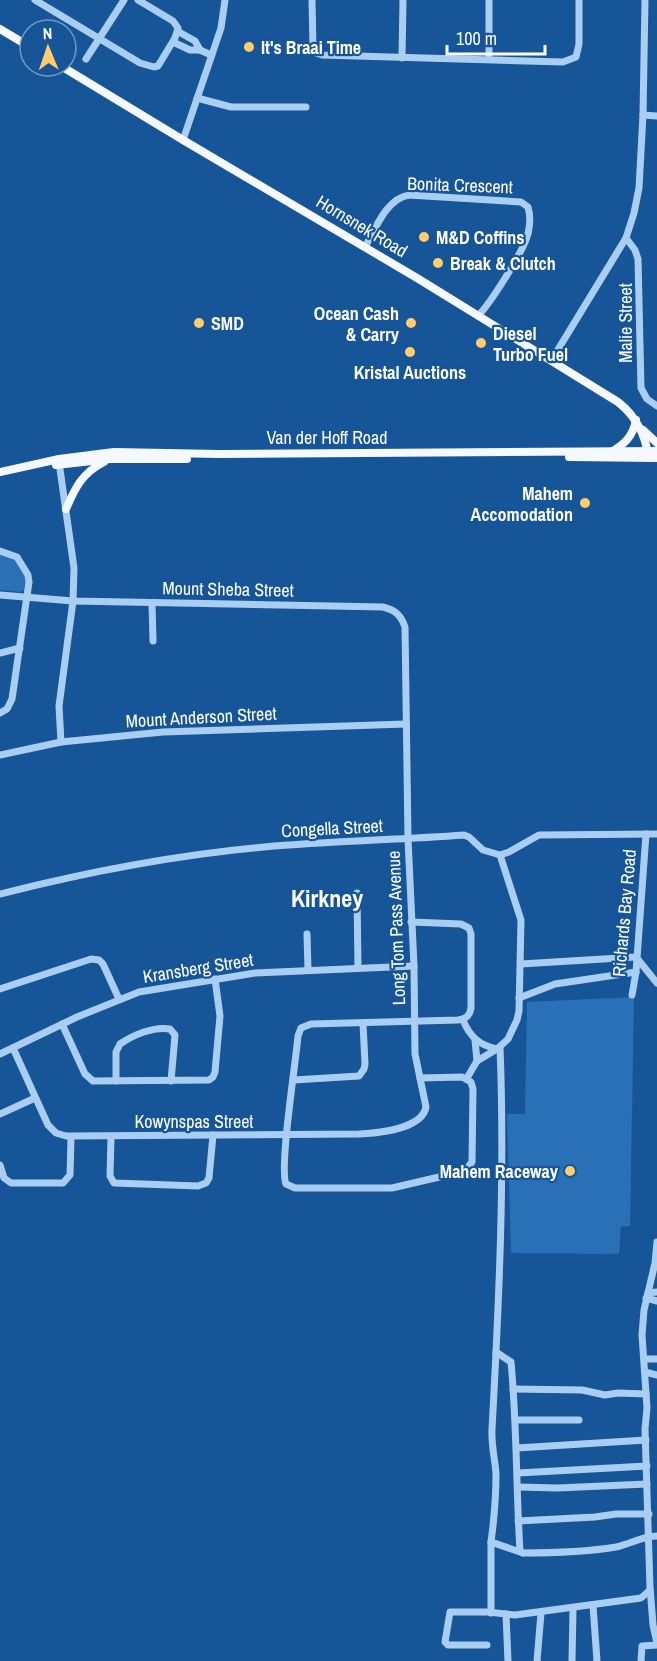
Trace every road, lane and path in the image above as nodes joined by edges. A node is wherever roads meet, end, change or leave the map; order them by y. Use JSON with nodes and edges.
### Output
{"nodes":[{"id":1,"x":124,"y":0,"type":"edge"},
{"id":2,"x":138,"y":0,"type":"edge"},
{"id":3,"x":225,"y":0,"type":"edge"},
{"id":4,"x":312,"y":0,"type":"edge"},
{"id":5,"x":403,"y":0,"type":"edge"},
{"id":6,"x":489,"y":0,"type":"edge"},
{"id":7,"x":579,"y":0,"type":"edge"},
{"id":8,"x":645,"y":0,"type":"edge"},
{"id":9,"x":40,"y":1,"type":"edge"},
{"id":10,"x":0,"y":29,"type":"edge"},
{"id":11,"x":179,"y":32,"type":"junction"},
{"id":12,"x":99,"y":39,"type":"junction"},
{"id":13,"x":18,"y":40,"type":"edge"},
{"id":14,"x":173,"y":42,"type":"junction"},
{"id":15,"x":200,"y":50,"type":"junction"},
{"id":16,"x":211,"y":56,"type":"junction"},
{"id":17,"x":86,"y":58,"type":"dead end"},
{"id":18,"x":402,"y":58,"type":"junction"},
{"id":19,"x":489,"y":59,"type":"junction"},
{"id":20,"x":78,"y":76,"type":"edge"},
{"id":21,"x":197,"y":98,"type":"junction"},
{"id":22,"x":306,"y":107,"type":"dead end"},
{"id":23,"x":643,"y":115,"type":"junction"},
{"id":24,"x":657,"y":116,"type":"edge"},
{"id":25,"x":183,"y":140,"type":"junction"},
{"id":26,"x":626,"y":238,"type":"junction"},
{"id":27,"x":365,"y":247,"type":"junction"},
{"id":28,"x":478,"y":315,"type":"junction"},
{"id":29,"x":551,"y":361,"type":"junction"},
{"id":30,"x":657,"y":405,"type":"edge"},
{"id":31,"x":638,"y":424,"type":"junction"},
{"id":32,"x":657,"y":443,"type":"edge"},
{"id":33,"x":611,"y":452,"type":"junction"},
{"id":34,"x":652,"y":455,"type":"edge"},
{"id":35,"x":110,"y":459,"type":"junction"},
{"id":36,"x":59,"y":462,"type":"junction"},
{"id":37,"x":0,"y":472,"type":"edge"},
{"id":38,"x":0,"y":477,"type":"edge"},
{"id":39,"x":66,"y":509,"type":"junction"},
{"id":40,"x":0,"y":551,"type":"edge"},
{"id":41,"x":0,"y":595,"type":"edge"},
{"id":42,"x":28,"y":598,"type":"junction"},
{"id":43,"x":74,"y":602,"type":"junction"},
{"id":44,"x":153,"y":603,"type":"junction"},
{"id":45,"x":383,"y":607,"type":"joint"},
{"id":46,"x":153,"y":641,"type":"dead end"},
{"id":47,"x":20,"y":648,"type":"junction"},
{"id":48,"x":0,"y":652,"type":"edge"},
{"id":49,"x":0,"y":713,"type":"edge"},
{"id":50,"x":406,"y":724,"type":"junction"},
{"id":51,"x":61,"y":742,"type":"junction"},
{"id":52,"x":0,"y":755,"type":"edge"},
{"id":53,"x":646,"y":834,"type":"junction"},
{"id":54,"x":657,"y":834,"type":"edge"},
{"id":55,"x":408,"y":839,"type":"junction"},
{"id":56,"x":500,"y":855,"type":"junction"},
{"id":57,"x":357,"y":893,"type":"dead end"},
{"id":58,"x":0,"y":894,"type":"edge"},
{"id":59,"x":411,"y":922,"type":"junction"},
{"id":60,"x":307,"y":934,"type":"dead end"},
{"id":61,"x":636,"y":957,"type":"junction"},
{"id":62,"x":521,"y":964,"type":"junction"},
{"id":63,"x":414,"y":966,"type":"junction"},
{"id":64,"x":358,"y":968,"type":"junction"},
{"id":65,"x":308,"y":970,"type":"junction"},
{"id":66,"x":636,"y":972,"type":"junction"},
{"id":67,"x":215,"y":980,"type":"junction"},
{"id":68,"x":657,"y":983,"type":"edge"},
{"id":69,"x":0,"y":988,"type":"edge"},
{"id":70,"x":632,"y":995,"type":"dead end"},
{"id":71,"x":519,"y":998,"type":"junction"},
{"id":72,"x":119,"y":999,"type":"junction"},
{"id":73,"x":463,"y":1020,"type":"junction"},
{"id":74,"x":414,"y":1022,"type":"junction"},
{"id":75,"x":363,"y":1023,"type":"junction"},
{"id":76,"x":62,"y":1024,"type":"junction"},
{"id":77,"x":475,"y":1040,"type":"junction"},
{"id":78,"x":13,"y":1048,"type":"junction"},
{"id":79,"x":499,"y":1048,"type":"junction"},
{"id":80,"x":0,"y":1054,"type":"edge"},
{"id":81,"x":477,"y":1060,"type":"junction"},
{"id":82,"x":420,"y":1077,"type":"junction"},
{"id":83,"x":467,"y":1078,"type":"junction"},
{"id":84,"x":294,"y":1080,"type":"junction"},
{"id":85,"x":117,"y":1081,"type":"junction"},
{"id":86,"x":171,"y":1081,"type":"junction"},
{"id":87,"x":35,"y":1098,"type":"junction"},
{"id":88,"x":0,"y":1114,"type":"edge"},
{"id":89,"x":424,"y":1115,"type":"joint"},
{"id":90,"x":213,"y":1135,"type":"junction"},
{"id":91,"x":287,"y":1135,"type":"junction"},
{"id":92,"x":71,"y":1137,"type":"junction"},
{"id":93,"x":111,"y":1137,"type":"junction"},
{"id":94,"x":0,"y":1165,"type":"edge"},
{"id":95,"x":657,"y":1242,"type":"edge"},
{"id":96,"x":657,"y":1292,"type":"edge"},
{"id":97,"x":647,"y":1295,"type":"junction"},
{"id":98,"x":657,"y":1301,"type":"edge"},
{"id":99,"x":496,"y":1352,"type":"junction"},
{"id":100,"x":644,"y":1359,"type":"junction"},
{"id":101,"x":657,"y":1359,"type":"edge"},
{"id":102,"x":645,"y":1372,"type":"junction"},
{"id":103,"x":657,"y":1375,"type":"edge"},
{"id":104,"x":513,"y":1389,"type":"junction"},
{"id":105,"x":646,"y":1394,"type":"junction"},
{"id":106,"x":516,"y":1420,"type":"junction"},
{"id":107,"x":579,"y":1420,"type":"dead end"},
{"id":108,"x":646,"y":1440,"type":"junction"},
{"id":109,"x":517,"y":1448,"type":"junction"},
{"id":110,"x":647,"y":1466,"type":"junction"},
{"id":111,"x":518,"y":1473,"type":"junction"},
{"id":112,"x":647,"y":1484,"type":"junction"},
{"id":113,"x":518,"y":1487,"type":"junction"},
{"id":114,"x":649,"y":1514,"type":"junction"},
{"id":115,"x":518,"y":1521,"type":"junction"},
{"id":116,"x":653,"y":1536,"type":"edge"},
{"id":117,"x":491,"y":1542,"type":"junction"},
{"id":118,"x":523,"y":1553,"type":"junction"},
{"id":119,"x":650,"y":1590,"type":"junction"},
{"id":120,"x":593,"y":1605,"type":"junction"},
{"id":121,"x":573,"y":1608,"type":"junction"},
{"id":122,"x":491,"y":1612,"type":"junction"},
{"id":123,"x":541,"y":1613,"type":"junction"},
{"id":124,"x":506,"y":1614,"type":"junction"},
{"id":125,"x":657,"y":1644,"type":"edge"},
{"id":126,"x":487,"y":1645,"type":"dead end"},
{"id":127,"x":508,"y":1661,"type":"edge"},
{"id":128,"x":537,"y":1661,"type":"edge"},
{"id":129,"x":572,"y":1661,"type":"edge"},
{"id":130,"x":597,"y":1661,"type":"edge"},
{"id":131,"x":641,"y":1661,"type":"edge"}],
"edges":[{"from":1,"to":12,"type":"street"},
{"from":2,"to":11,"type":"street"},
{"from":3,"to":16,"type":"street"},
{"from":4,"to":18,"type":"street"},
{"from":5,"to":18,"type":"street"},
{"from":6,"to":19,"type":"street"},
{"from":7,"to":19,"type":"street"},
{"from":8,"to":23,"type":"street"},
{"from":9,"to":12,"type":"street"},
{"from":10,"to":13,"type":"main road"},
{"from":11,"to":14,"type":"street"},
{"from":11,"to":15,"type":"street"},
{"from":12,"to":14,"type":"street"},
{"from":12,"to":17,"type":"street"},
{"from":14,"to":15,"type":"street"},
{"from":15,"to":16,"type":"street"},
{"from":16,"to":21,"type":"street"},
{"from":18,"to":19,"type":"street"},
{"from":20,"to":25,"type":"main road","name":"Hornsnek Road"},
{"from":21,"to":22,"type":"street"},
{"from":21,"to":25,"type":"street"},
{"from":23,"to":24,"type":"street"},
{"from":23,"to":26,"type":"street"},
{"from":25,"to":27,"type":"main road","name":"Hornsnek Road"},
{"from":26,"to":29,"type":"street"},
{"from":26,"to":30,"type":"street","name":"Malie Street"},
{"from":27,"to":28,"type":"main road","name":"Hornsnek Road"},
{"from":27,"to":28,"type":"street","name":"Bonita Crescent"},
{"from":28,"to":29,"type":"main road","name":"Hornsnek Road"},
{"from":29,"to":31,"type":"main road","name":"Hornsnek Road"},
{"from":31,"to":32,"type":"main road"},
{"from":31,"to":33,"type":"main road"},
{"from":31,"to":34,"type":"main road","name":"Hornsnek Road"},
{"from":33,"to":34,"type":"main road","name":"Van der Hoff Road"},
{"from":33,"to":36,"type":"main road","name":"Van der Hoff Road"},
{"from":34,"to":35,"type":"main road","name":"Van der Hoff Road"},
{"from":35,"to":36,"type":"main road","name":"Van der Hoff Road"},
{"from":35,"to":39,"type":"main road"},
{"from":36,"to":37,"type":"main road","name":"Van der Hoff Road"},
{"from":36,"to":38,"type":"main road","name":"Van der Hoff Road"},
{"from":36,"to":39,"type":"street"},
{"from":39,"to":43,"type":"street"},
{"from":40,"to":42,"type":"street"},
{"from":41,"to":42,"type":"street","name":"Mount Sheba Street"},
{"from":42,"to":43,"type":"street","name":"Mount Sheba Street"},
{"from":42,"to":47,"type":"street"},
{"from":43,"to":44,"type":"street","name":"Mount Sheba Street"},
{"from":43,"to":51,"type":"street"},
{"from":44,"to":45,"type":"street","name":"Mount Sheba Street"},
{"from":44,"to":46,"type":"street"},
{"from":45,"to":50,"type":"street","name":"Long Tom Pass Avenue"},
{"from":47,"to":48,"type":"street"},
{"from":47,"to":49,"type":"street"},
{"from":50,"to":51,"type":"street","name":"Mount Anderson Street"},
{"from":50,"to":55,"type":"street","name":"Long Tom Pass Avenue"},
{"from":51,"to":52,"type":"street","name":"Mount Anderson Street"},
{"from":53,"to":54,"type":"street"},
{"from":53,"to":56,"type":"street"},
{"from":53,"to":61,"type":"street","name":"Richards Bay Road"},
{"from":55,"to":56,"type":"street","name":"Congella Street"},
{"from":55,"to":58,"type":"street","name":"Congella Street"},
{"from":55,"to":59,"type":"street","name":"Long Tom Pass Avenue"},
{"from":56,"to":62,"type":"street"},
{"from":57,"to":64,"type":"street"},
{"from":59,"to":63,"type":"street","name":"Long Tom Pass Avenue"},
{"from":59,"to":73,"type":"street"},
{"from":60,"to":65,"type":"street"},
{"from":61,"to":62,"type":"street"},
{"from":61,"to":66,"type":"street","name":"Richards Bay Road"},
{"from":61,"to":68,"type":"street"},
{"from":62,"to":71,"type":"street"},
{"from":63,"to":64,"type":"street","name":"Kransberg Street"},
{"from":63,"to":74,"type":"street","name":"Long Tom Pass Avenue"},
{"from":64,"to":65,"type":"street","name":"Kransberg Street"},
{"from":65,"to":67,"type":"street","name":"Kransberg Street"},
{"from":66,"to":70,"type":"street","name":"Richards Bay Road"},
{"from":66,"to":71,"type":"street"},
{"from":67,"to":72,"type":"street","name":"Kransberg Street"},
{"from":67,"to":86,"type":"street"},
{"from":69,"to":72,"type":"street"},
{"from":71,"to":79,"type":"street"},
{"from":72,"to":76,"type":"street","name":"Kransberg Street"},
{"from":73,"to":74,"type":"street"},
{"from":73,"to":77,"type":"street"},
{"from":74,"to":75,"type":"street"},
{"from":74,"to":82,"type":"street","name":"Long Tom Pass Avenue"},
{"from":75,"to":84,"type":"street"},
{"from":75,"to":84,"type":"street"},
{"from":76,"to":78,"type":"street","name":"Kransberg Street"},
{"from":76,"to":85,"type":"street"},
{"from":77,"to":79,"type":"street"},
{"from":77,"to":81,"type":"street"},
{"from":78,"to":80,"type":"street","name":"Kransberg Street"},
{"from":78,"to":87,"type":"street"},
{"from":79,"to":81,"type":"street"},
{"from":79,"to":99,"type":"street"},
{"from":81,"to":83,"type":"street"},
{"from":82,"to":83,"type":"street"},
{"from":82,"to":89,"type":"street","name":"Long Tom Pass Avenue"},
{"from":83,"to":91,"type":"street"},
{"from":84,"to":91,"type":"street"},
{"from":85,"to":86,"type":"street"},
{"from":85,"to":86,"type":"street"},
{"from":87,"to":88,"type":"street"},
{"from":87,"to":92,"type":"street"},
{"from":89,"to":91,"type":"street","name":"Kowynspas Street"},
{"from":90,"to":91,"type":"street","name":"Kowynspas Street"},
{"from":90,"to":93,"type":"street","name":"Kowynspas Street"},
{"from":90,"to":93,"type":"street"},
{"from":92,"to":93,"type":"street","name":"Kowynspas Street"},
{"from":92,"to":94,"type":"street"},
{"from":95,"to":97,"type":"street"},
{"from":96,"to":97,"type":"street"},
{"from":97,"to":98,"type":"street"},
{"from":97,"to":100,"type":"street"},
{"from":99,"to":104,"type":"street"},
{"from":99,"to":117,"type":"street"},
{"from":100,"to":101,"type":"street"},
{"from":100,"to":102,"type":"street"},
{"from":102,"to":103,"type":"street"},
{"from":102,"to":105,"type":"street"},
{"from":104,"to":105,"type":"street"},
{"from":104,"to":106,"type":"street"},
{"from":105,"to":108,"type":"street"},
{"from":106,"to":107,"type":"street"},
{"from":106,"to":109,"type":"street"},
{"from":108,"to":109,"type":"street"},
{"from":108,"to":110,"type":"street"},
{"from":109,"to":111,"type":"street"},
{"from":110,"to":111,"type":"street"},
{"from":110,"to":112,"type":"street"},
{"from":111,"to":113,"type":"street"},
{"from":112,"to":113,"type":"street"},
{"from":112,"to":114,"type":"street"},
{"from":113,"to":115,"type":"street"},
{"from":114,"to":115,"type":"street"},
{"from":114,"to":116,"type":"street"},
{"from":115,"to":118,"type":"street"},
{"from":116,"to":118,"type":"street"},
{"from":116,"to":119,"type":"street"},
{"from":117,"to":118,"type":"street"},
{"from":117,"to":122,"type":"street"},
{"from":119,"to":120,"type":"street"},
{"from":119,"to":125,"type":"street"},
{"from":120,"to":121,"type":"street"},
{"from":120,"to":130,"type":"street"},
{"from":121,"to":123,"type":"street"},
{"from":121,"to":129,"type":"street"},
{"from":122,"to":124,"type":"street"},
{"from":122,"to":126,"type":"street"},
{"from":123,"to":124,"type":"street"},
{"from":123,"to":128,"type":"street"},
{"from":124,"to":127,"type":"street"},
{"from":125,"to":131,"type":"street"}]}
